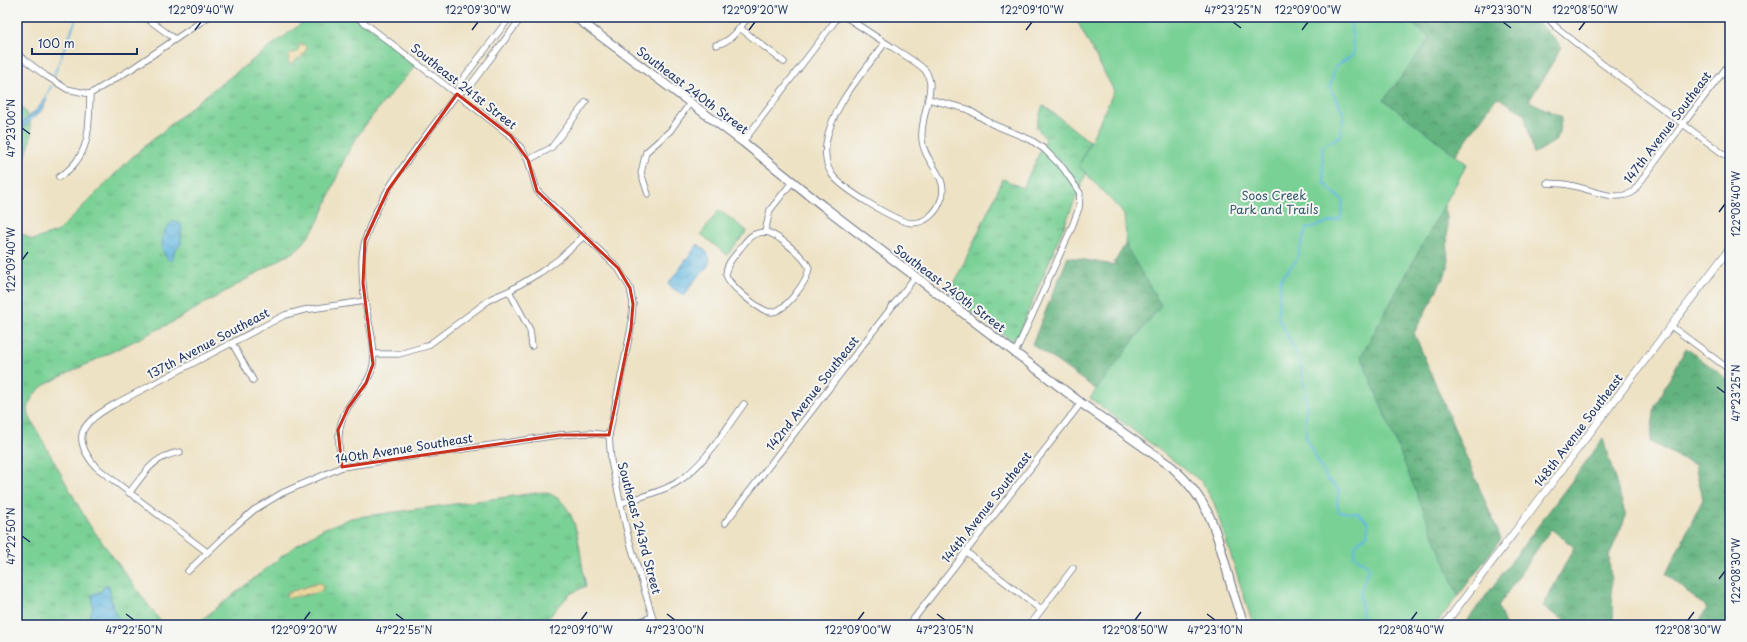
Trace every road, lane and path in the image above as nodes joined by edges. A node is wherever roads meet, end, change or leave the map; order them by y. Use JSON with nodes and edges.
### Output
{"nodes":[{"id":1,"x":145,"y":17,"type":"edge"},
{"id":2,"x":208,"y":17,"type":"edge"},
{"id":3,"x":357,"y":17,"type":"edge"},
{"id":4,"x":369,"y":17,"type":"edge"},
{"id":5,"x":510,"y":17,"type":"edge"},
{"id":6,"x":522,"y":17,"type":"edge"},
{"id":7,"x":575,"y":17,"type":"edge"},
{"id":8,"x":748,"y":17,"type":"edge"},
{"id":9,"x":838,"y":17,"type":"edge"},
{"id":10,"x":846,"y":17,"type":"edge"},
{"id":11,"x":1547,"y":17,"type":"edge"},
{"id":12,"x":365,"y":23,"type":"junction"},
{"id":13,"x":740,"y":28,"type":"junction"},
{"id":14,"x":175,"y":39,"type":"junction"},
{"id":15,"x":885,"y":43,"type":"junction"},
{"id":16,"x":716,"y":45,"type":"dead end"},
{"id":17,"x":17,"y":54,"type":"edge"},
{"id":18,"x":784,"y":62,"type":"dead end"},
{"id":19,"x":1730,"y":63,"type":"edge"},
{"id":20,"x":90,"y":94,"type":"junction"},
{"id":21,"x":457,"y":94,"type":"junction"},
{"id":22,"x":928,"y":99,"type":"junction"},
{"id":23,"x":586,"y":102,"type":"dead end"},
{"id":24,"x":690,"y":103,"type":"junction"},
{"id":25,"x":1683,"y":124,"type":"junction"},
{"id":26,"x":743,"y":142,"type":"junction"},
{"id":27,"x":1730,"y":159,"type":"edge"},
{"id":28,"x":528,"y":160,"type":"junction"},
{"id":29,"x":59,"y":178,"type":"dead end"},
{"id":30,"x":793,"y":181,"type":"junction"},
{"id":31,"x":1547,"y":183,"type":"dead end"},
{"id":32,"x":648,"y":194,"type":"dead end"},
{"id":33,"x":765,"y":232,"type":"junction"},
{"id":34,"x":584,"y":236,"type":"junction"},
{"id":35,"x":1730,"y":248,"type":"edge"},
{"id":36,"x":915,"y":277,"type":"junction"},
{"id":37,"x":509,"y":291,"type":"junction"},
{"id":38,"x":364,"y":301,"type":"junction"},
{"id":39,"x":1671,"y":326,"type":"junction"},
{"id":40,"x":232,"y":343,"type":"junction"},
{"id":41,"x":532,"y":346,"type":"dead end"},
{"id":42,"x":1015,"y":353,"type":"junction"},
{"id":43,"x":373,"y":354,"type":"junction"},
{"id":44,"x":1730,"y":370,"type":"edge"},
{"id":45,"x":253,"y":380,"type":"dead end"},
{"id":46,"x":1081,"y":403,"type":"junction"},
{"id":47,"x":744,"y":404,"type":"dead end"},
{"id":48,"x":609,"y":435,"type":"junction"},
{"id":49,"x":180,"y":452,"type":"dead end"},
{"id":50,"x":342,"y":467,"type":"junction"},
{"id":51,"x":129,"y":493,"type":"junction"},
{"id":52,"x":621,"y":503,"type":"junction"},
{"id":53,"x":725,"y":523,"type":"dead end"},
{"id":54,"x":965,"y":551,"type":"junction"},
{"id":55,"x":207,"y":552,"type":"junction"},
{"id":56,"x":1073,"y":568,"type":"dead end"},
{"id":57,"x":188,"y":571,"type":"dead end"},
{"id":58,"x":1041,"y":610,"type":"junction"},
{"id":59,"x":652,"y":617,"type":"junction"},
{"id":60,"x":1244,"y":624,"type":"edge"},
{"id":61,"x":630,"y":625,"type":"edge"},
{"id":62,"x":655,"y":625,"type":"edge"},
{"id":63,"x":909,"y":625,"type":"edge"},
{"id":64,"x":1030,"y":625,"type":"edge"},
{"id":65,"x":1444,"y":625,"type":"edge"}],
"edges":[{"from":1,"to":14,"type":"street"},
{"from":2,"to":14,"type":"street"},
{"from":3,"to":12,"type":"street","name":"Southeast 241st Street"},
{"from":4,"to":12,"type":"street"},
{"from":5,"to":21,"type":"street"},
{"from":6,"to":21,"type":"street"},
{"from":7,"to":24,"type":"main road","name":"Southeast 240th Street"},
{"from":8,"to":13,"type":"street"},
{"from":9,"to":26,"type":"street"},
{"from":10,"to":15,"type":"street"},
{"from":11,"to":25,"type":"street"},
{"from":12,"to":21,"type":"street","name":"Southeast 241st Street"},
{"from":13,"to":16,"type":"street"},
{"from":13,"to":18,"type":"street"},
{"from":14,"to":20,"type":"street"},
{"from":15,"to":22,"type":"street"},
{"from":15,"to":22,"type":"street"},
{"from":17,"to":20,"type":"street"},
{"from":19,"to":25,"type":"street","name":"147th Avenue Southeast"},
{"from":20,"to":29,"type":"street"},
{"from":21,"to":28,"type":"street","name":"Southeast 241st Street"},
{"from":21,"to":38,"type":"street"},
{"from":22,"to":42,"type":"street"},
{"from":23,"to":28,"type":"street"},
{"from":24,"to":26,"type":"main road","name":"Southeast 240th Street"},
{"from":24,"to":32,"type":"street"},
{"from":25,"to":27,"type":"street"},
{"from":25,"to":31,"type":"street","name":"147th Avenue Southeast"},
{"from":26,"to":30,"type":"main road","name":"Southeast 240th Street"},
{"from":28,"to":34,"type":"street","name":"Southeast 241st Street"},
{"from":30,"to":33,"type":"street"},
{"from":30,"to":36,"type":"main road","name":"Southeast 240th Street"},
{"from":33,"to":33,"type":"street"},
{"from":34,"to":37,"type":"street"},
{"from":34,"to":48,"type":"street","name":"Southeast 241st Street"},
{"from":35,"to":39,"type":"street","name":"148th Avenue Southeast"},
{"from":36,"to":42,"type":"main road","name":"Southeast 240th Street"},
{"from":36,"to":53,"type":"street","name":"142nd Avenue Southeast"},
{"from":37,"to":41,"type":"street"},
{"from":37,"to":43,"type":"street"},
{"from":38,"to":40,"type":"street","name":"137th Avenue Southeast"},
{"from":38,"to":43,"type":"street"},
{"from":39,"to":44,"type":"street"},
{"from":39,"to":65,"type":"street","name":"148th Avenue Southeast"},
{"from":40,"to":45,"type":"street"},
{"from":40,"to":51,"type":"street","name":"137th Avenue Southeast"},
{"from":42,"to":46,"type":"main road","name":"Southeast 240th Street"},
{"from":43,"to":50,"type":"street"},
{"from":46,"to":54,"type":"street","name":"144th Avenue Southeast"},
{"from":46,"to":60,"type":"main road","name":"Southeast 240th Street"},
{"from":47,"to":52,"type":"street"},
{"from":48,"to":50,"type":"street","name":"140th Avenue Southeast"},
{"from":48,"to":52,"type":"street","name":"Southeast 243rd Street"},
{"from":49,"to":51,"type":"street"},
{"from":50,"to":55,"type":"street","name":"140th Avenue Southeast"},
{"from":51,"to":55,"type":"street"},
{"from":52,"to":59,"type":"street","name":"Southeast 243rd Street"},
{"from":54,"to":58,"type":"street"},
{"from":54,"to":63,"type":"street","name":"144th Avenue Southeast"},
{"from":55,"to":57,"type":"street","name":"140th Avenue Southeast"},
{"from":56,"to":58,"type":"street"},
{"from":58,"to":64,"type":"street"},
{"from":59,"to":61,"type":"street"},
{"from":59,"to":62,"type":"street","name":"Southeast 243rd Street"}]}
